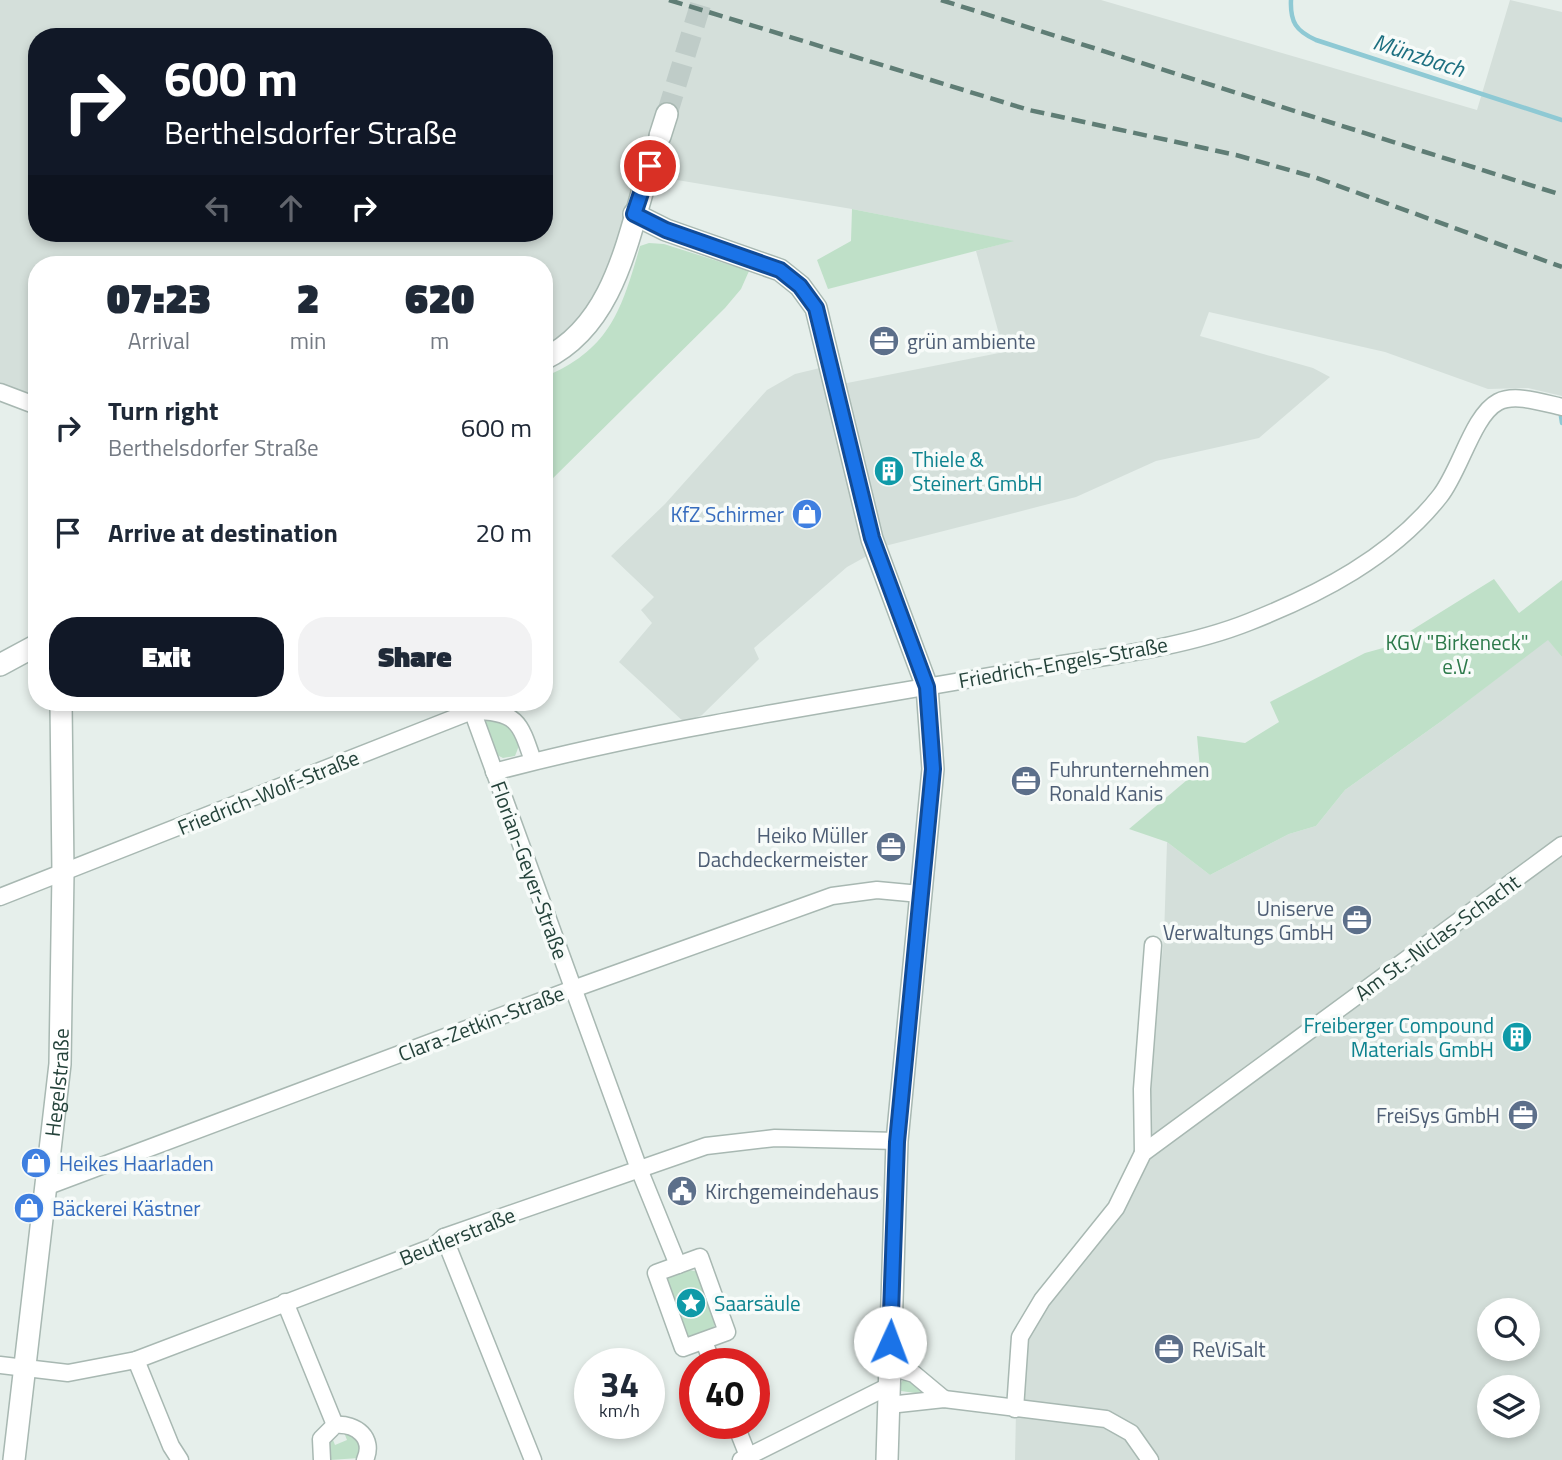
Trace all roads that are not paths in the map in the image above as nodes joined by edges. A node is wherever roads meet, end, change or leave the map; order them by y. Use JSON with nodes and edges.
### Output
{"nodes":[{"id":1,"x":667,"y":114,"type":"tunnel mouth"},
{"id":2,"x":660,"y":136,"type":"tunnel mouth"},
{"id":3,"x":650,"y":166,"type":"tunnel mouth"},
{"id":4,"x":634,"y":214,"type":"junction"},
{"id":5,"x":553,"y":353,"type":"edge"},
{"id":6,"x":0,"y":392,"type":"edge"},
{"id":7,"x":28,"y":403,"type":"edge"},
{"id":8,"x":1562,"y":407,"type":"edge"},
{"id":9,"x":28,"y":650,"type":"edge"},
{"id":10,"x":0,"y":665,"type":"edge"},
{"id":11,"x":927,"y":687,"type":"junction"},
{"id":12,"x":61,"y":711,"type":"edge"},
{"id":13,"x":459,"y":711,"type":"edge"},
{"id":14,"x":473,"y":711,"type":"edge"},
{"id":15,"x":492,"y":711,"type":"edge"},
{"id":16,"x":533,"y":761,"type":"junction"},
{"id":17,"x":494,"y":772,"type":"junction"},
{"id":18,"x":1562,"y":845,"type":"edge"},
{"id":19,"x":63,"y":873,"type":"junction"},
{"id":20,"x":920,"y":894,"type":"junction"},
{"id":21,"x":0,"y":897,"type":"edge"},
{"id":22,"x":1153,"y":945,"type":"dead end"},
{"id":23,"x":573,"y":989,"type":"junction"},
{"id":24,"x":897,"y":1142,"type":"junction"},
{"id":25,"x":1143,"y":1153,"type":"junction"},
{"id":26,"x":639,"y":1169,"type":"junction"},
{"id":27,"x":48,"y":1186,"type":"junction"},
{"id":28,"x":444,"y":1237,"type":"junction"},
{"id":29,"x":678,"y":1265,"type":"junction"},
{"id":30,"x":285,"y":1303,"type":"junction"},
{"id":31,"x":704,"y":1341,"type":"junction"},
{"id":32,"x":707,"y":1348,"type":"edge"},
{"id":33,"x":136,"y":1360,"type":"junction"},
{"id":34,"x":0,"y":1365,"type":"edge"},
{"id":35,"x":25,"y":1369,"type":"junction"},
{"id":36,"x":889,"y":1386,"type":"junction"},
{"id":37,"x":944,"y":1399,"type":"junction"},
{"id":38,"x":1015,"y":1409,"type":"junction"},
{"id":39,"x":335,"y":1425,"type":"junction"},
{"id":40,"x":739,"y":1439,"type":"edge"},
{"id":41,"x":744,"y":1458,"type":"edge"},
{"id":42,"x":14,"y":1460,"type":"edge"},
{"id":43,"x":180,"y":1460,"type":"edge"},
{"id":44,"x":322,"y":1460,"type":"edge"},
{"id":45,"x":365,"y":1460,"type":"edge"},
{"id":46,"x":533,"y":1460,"type":"edge"},
{"id":47,"x":887,"y":1460,"type":"edge"},
{"id":48,"x":1150,"y":1460,"type":"edge"}],
"edges":[{"from":1,"to":2,"type":"street"},
{"from":3,"to":4,"type":"street"},
{"from":4,"to":5,"type":"street"},
{"from":4,"to":11,"type":"street"},
{"from":6,"to":7,"type":"street"},
{"from":8,"to":11,"type":"street","name":"Friedrich-Engels-Straße"},
{"from":9,"to":10,"type":"street"},
{"from":11,"to":16,"type":"street","name":"Friedrich-Engels-Straße"},
{"from":11,"to":20,"type":"street"},
{"from":12,"to":19,"type":"street","name":"Hegelstraße"},
{"from":13,"to":19,"type":"street","name":"Friedrich-Wolf-Straße"},
{"from":14,"to":17,"type":"street","name":"Florian-Geyer-Straße"},
{"from":15,"to":16,"type":"street","name":"Florian-Geyer-Straße"},
{"from":16,"to":17,"type":"street","name":"Friedrich-Engels-Straße"},
{"from":17,"to":23,"type":"street","name":"Florian-Geyer-Straße"},
{"from":18,"to":25,"type":"street","name":"Am St.-Niclas-Schacht"},
{"from":19,"to":21,"type":"street","name":"Friedrich-Wolf-Straße"},
{"from":19,"to":27,"type":"street","name":"Hegelstraße"},
{"from":20,"to":23,"type":"street","name":"Clara-Zetkin-Straße"},
{"from":20,"to":24,"type":"street"},
{"from":22,"to":25,"type":"street","name":"Am St.-Niclas-Schacht"},
{"from":23,"to":26,"type":"street","name":"Florian-Geyer-Straße"},
{"from":23,"to":27,"type":"street","name":"Clara-Zetkin-Straße"},
{"from":24,"to":26,"type":"street","name":"Beutlerstraße"},
{"from":24,"to":36,"type":"street"},
{"from":25,"to":38,"type":"street","name":"Am St.-Niclas-Schacht"},
{"from":26,"to":28,"type":"street","name":"Beutlerstraße"},
{"from":26,"to":29,"type":"street","name":"Florian-Geyer-Straße"},
{"from":27,"to":35,"type":"street","name":"Hegelstraße"},
{"from":28,"to":30,"type":"street","name":"Beutlerstraße"},
{"from":28,"to":46,"type":"street"},
{"from":29,"to":31,"type":"street"},
{"from":29,"to":31,"type":"street"},
{"from":30,"to":33,"type":"street","name":"Beutlerstraße"},
{"from":30,"to":39,"type":"street"},
{"from":31,"to":32,"type":"street"},
{"from":33,"to":35,"type":"street","name":"Beutlerstraße"},
{"from":33,"to":43,"type":"street"},
{"from":34,"to":35,"type":"street","name":"Beutlerstraße"},
{"from":35,"to":42,"type":"street","name":"Hegelstraße"},
{"from":36,"to":37,"type":"street"},
{"from":36,"to":37,"type":"street"},
{"from":36,"to":41,"type":"street"},
{"from":36,"to":47,"type":"street"},
{"from":37,"to":38,"type":"street"},
{"from":38,"to":48,"type":"street"},
{"from":39,"to":44,"type":"street"},
{"from":39,"to":45,"type":"street"},
{"from":40,"to":41,"type":"street"}]}
